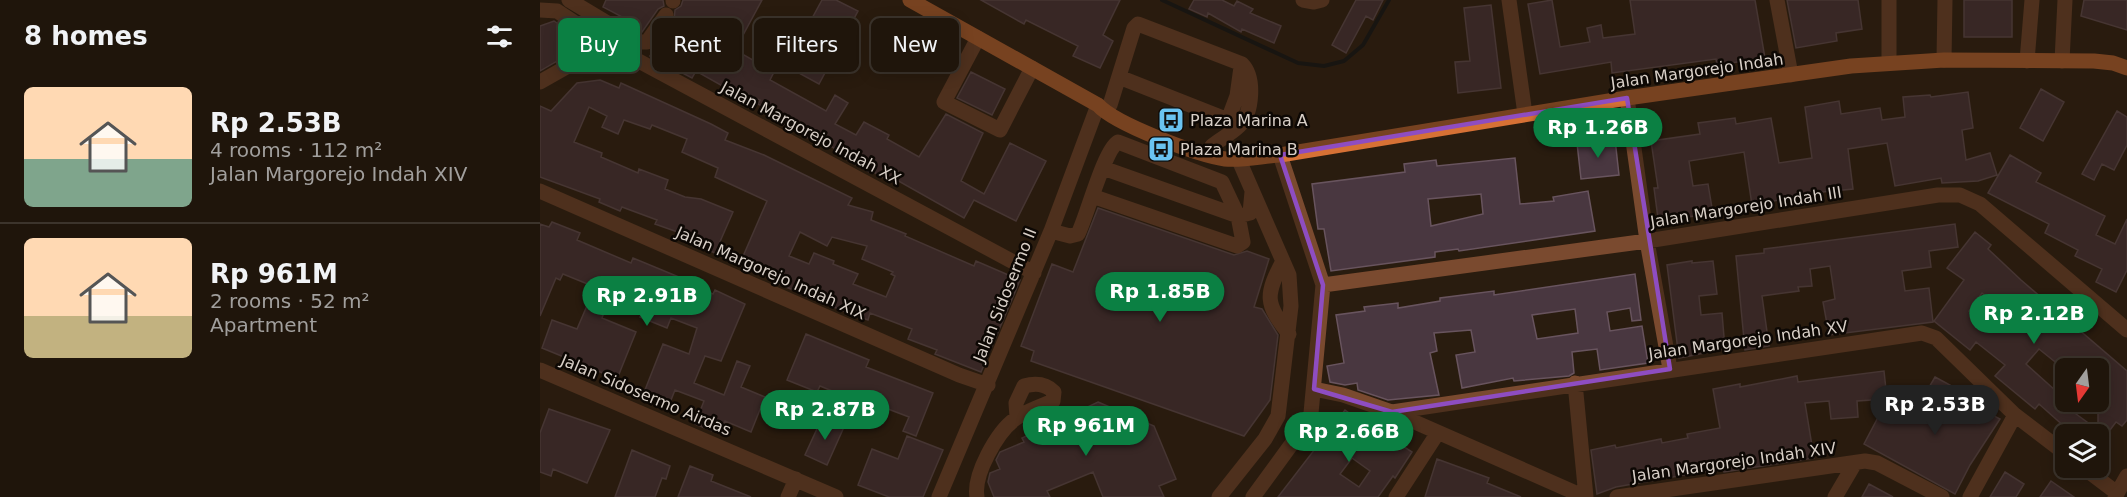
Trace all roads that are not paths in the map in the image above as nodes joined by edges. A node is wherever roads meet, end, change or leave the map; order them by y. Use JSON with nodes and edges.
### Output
{"nodes":[{"id":1,"x":569,"y":0,"type":"edge"},
{"id":2,"x":910,"y":0,"type":"edge"},
{"id":3,"x":1303,"y":0,"type":"edge"},
{"id":4,"x":1322,"y":0,"type":"edge"},
{"id":5,"x":1509,"y":0,"type":"edge"},
{"id":6,"x":1777,"y":0,"type":"edge"},
{"id":7,"x":1889,"y":0,"type":"edge"},
{"id":8,"x":1945,"y":0,"type":"edge"},
{"id":9,"x":2032,"y":0,"type":"edge"},
{"id":10,"x":2065,"y":0,"type":"edge"},
{"id":11,"x":671,"y":5,"type":"edge"},
{"id":12,"x":540,"y":10,"type":"edge"},
{"id":13,"x":568,"y":18,"type":"edge"},
{"id":14,"x":978,"y":38,"type":"junction"},
{"id":15,"x":1944,"y":60,"type":"junction"},
{"id":16,"x":2027,"y":61,"type":"junction"},
{"id":17,"x":2062,"y":61,"type":"junction"},
{"id":18,"x":640,"y":62,"type":"edge"},
{"id":19,"x":1889,"y":63,"type":"junction"},
{"id":20,"x":1242,"y":64,"type":"junction"},
{"id":21,"x":1032,"y":68,"type":"junction"},
{"id":22,"x":2127,"y":68,"type":"edge"},
{"id":23,"x":558,"y":72,"type":"edge"},
{"id":24,"x":1791,"y":75,"type":"junction"},
{"id":25,"x":1119,"y":77,"type":"junction"},
{"id":26,"x":540,"y":82,"type":"edge"},
{"id":27,"x":1627,"y":98,"type":"junction"},
{"id":28,"x":1104,"y":105,"type":"junction"},
{"id":29,"x":1525,"y":114,"type":"junction"},
{"id":30,"x":1212,"y":146,"type":"junction"},
{"id":31,"x":1280,"y":154,"type":"junction"},
{"id":32,"x":1238,"y":158,"type":"junction"},
{"id":33,"x":1103,"y":168,"type":"junction"},
{"id":34,"x":540,"y":191,"type":"edge"},
{"id":35,"x":1252,"y":191,"type":"junction"},
{"id":36,"x":1092,"y":196,"type":"junction"},
{"id":37,"x":1244,"y":215,"type":"junction"},
{"id":38,"x":1051,"y":231,"type":"junction"},
{"id":39,"x":1647,"y":241,"type":"junction"},
{"id":40,"x":1283,"y":261,"type":"junction"},
{"id":41,"x":1034,"y":273,"type":"junction"},
{"id":42,"x":1323,"y":285,"type":"junction"},
{"id":43,"x":2127,"y":330,"type":"edge"},
{"id":44,"x":1289,"y":334,"type":"junction"},
{"id":45,"x":1670,"y":369,"type":"junction"},
{"id":46,"x":541,"y":373,"type":"edge"},
{"id":47,"x":1575,"y":383,"type":"junction"},
{"id":48,"x":988,"y":386,"type":"junction"},
{"id":49,"x":1314,"y":389,"type":"junction"},
{"id":50,"x":1392,"y":412,"type":"junction"},
{"id":51,"x":2015,"y":415,"type":"junction"},
{"id":52,"x":1017,"y":417,"type":"dead end"},
{"id":53,"x":1437,"y":434,"type":"junction"},
{"id":54,"x":2055,"y":446,"type":"edge"},
{"id":55,"x":1855,"y":463,"type":"junction"},
{"id":56,"x":2127,"y":477,"type":"edge"},
{"id":57,"x":2096,"y":478,"type":"edge"},
{"id":58,"x":796,"y":479,"type":"junction"},
{"id":59,"x":2116,"y":495,"type":"edge"},
{"id":60,"x":788,"y":497,"type":"edge"},
{"id":61,"x":836,"y":497,"type":"edge"},
{"id":62,"x":939,"y":497,"type":"edge"},
{"id":63,"x":977,"y":497,"type":"edge"},
{"id":64,"x":1219,"y":497,"type":"edge"},
{"id":65,"x":1253,"y":497,"type":"edge"},
{"id":66,"x":1396,"y":497,"type":"edge"},
{"id":67,"x":1585,"y":497,"type":"edge"},
{"id":68,"x":1617,"y":497,"type":"edge"},
{"id":69,"x":1835,"y":497,"type":"edge"},
{"id":70,"x":1942,"y":497,"type":"edge"},
{"id":71,"x":1970,"y":497,"type":"edge"}],
"edges":[{"from":1,"to":11,"type":"street"},
{"from":2,"to":14,"type":"main road","name":"Jalan Margorejo Indah"},
{"from":3,"to":4,"type":"street"},
{"from":5,"to":29,"type":"street"},
{"from":6,"to":24,"type":"street"},
{"from":7,"to":19,"type":"street"},
{"from":8,"to":15,"type":"street"},
{"from":9,"to":16,"type":"street"},
{"from":10,"to":17,"type":"street"},
{"from":12,"to":13,"type":"street","name":"Jalan Margorejo Indah XX"},
{"from":14,"to":21,"type":"main road","name":"Jalan Margorejo Indah"},
{"from":14,"to":21,"type":"street"},
{"from":15,"to":16,"type":"main road","name":"Jalan Margorejo Indah"},
{"from":15,"to":19,"type":"main road","name":"Jalan Margorejo Indah"},
{"from":16,"to":17,"type":"main road","name":"Jalan Margorejo Indah"},
{"from":17,"to":22,"type":"main road","name":"Jalan Margorejo Indah"},
{"from":18,"to":41,"type":"street","name":"Jalan Margorejo Indah XX"},
{"from":19,"to":24,"type":"main road","name":"Jalan Margorejo Indah"},
{"from":20,"to":25,"type":"street","name":"Jalan Sidosermo II"},
{"from":20,"to":25,"type":"street"},
{"from":20,"to":30,"type":"street"},
{"from":21,"to":28,"type":"main road","name":"Jalan Margorejo Indah"},
{"from":23,"to":26,"type":"street"},
{"from":24,"to":27,"type":"main road","name":"Jalan Margorejo Indah"},
{"from":25,"to":28,"type":"street","name":"Jalan Sidosermo II"},
{"from":27,"to":29,"type":"main road","name":"Jalan Margorejo Indah"},
{"from":27,"to":39,"type":"street"},
{"from":28,"to":30,"type":"main road","name":"Jalan Margorejo Indah"},
{"from":28,"to":32,"type":"main road","name":"Jalan Margorejo Indah"},
{"from":28,"to":38,"type":"street","name":"Jalan Sidosermo II"},
{"from":29,"to":31,"type":"main road","name":"Jalan Margorejo Indah"},
{"from":30,"to":32,"type":"main road","name":"Jalan Margorejo Indah"},
{"from":31,"to":32,"type":"main road","name":"Jalan Margorejo Indah"},
{"from":31,"to":42,"type":"street"},
{"from":32,"to":35,"type":"street"},
{"from":33,"to":36,"type":"street"},
{"from":33,"to":37,"type":"street"},
{"from":33,"to":37,"type":"street"},
{"from":34,"to":48,"type":"street","name":"Jalan Margorejo Indah XIX"},
{"from":35,"to":37,"type":"street"},
{"from":35,"to":40,"type":"street"},
{"from":36,"to":37,"type":"street"},
{"from":36,"to":38,"type":"street"},
{"from":38,"to":41,"type":"street","name":"Jalan Sidosermo II"},
{"from":39,"to":42,"type":"street","name":"Jalan Margorejo Indah III"},
{"from":39,"to":43,"type":"street","name":"Jalan Margorejo Indah III"},
{"from":39,"to":45,"type":"street"},
{"from":40,"to":44,"type":"street"},
{"from":40,"to":44,"type":"street"},
{"from":41,"to":48,"type":"street","name":"Jalan Sidosermo II"},
{"from":42,"to":49,"type":"street"},
{"from":44,"to":64,"type":"street"},
{"from":45,"to":47,"type":"street","name":"Jalan Margorejo Indah XV"},
{"from":45,"to":51,"type":"street","name":"Jalan Margorejo Indah XV"},
{"from":46,"to":58,"type":"street","name":"Jalan Sidosermo Airdas"},
{"from":47,"to":50,"type":"street","name":"Jalan Margorejo Indah XV"},
{"from":47,"to":67,"type":"street"},
{"from":48,"to":62,"type":"street","name":"Jalan Sidosermo II"},
{"from":49,"to":50,"type":"street"},
{"from":49,"to":65,"type":"street"},
{"from":50,"to":53,"type":"street"},
{"from":51,"to":54,"type":"street","name":"Jalan Margorejo Indah XV"},
{"from":51,"to":71,"type":"street"},
{"from":52,"to":63,"type":"street"},
{"from":53,"to":66,"type":"street"},
{"from":53,"to":67,"type":"street"},
{"from":55,"to":68,"type":"street","name":"Jalan Margorejo Indah XIV"},
{"from":55,"to":69,"type":"street","name":"Jalan Margorejo Indah XIV"},
{"from":55,"to":70,"type":"street","name":"Jalan Margorejo Indah XIV"},
{"from":56,"to":59,"type":"street"},
{"from":57,"to":59,"type":"street"},
{"from":58,"to":60,"type":"street"},
{"from":58,"to":61,"type":"street","name":"Jalan Sidosermo Airdas"}]}
